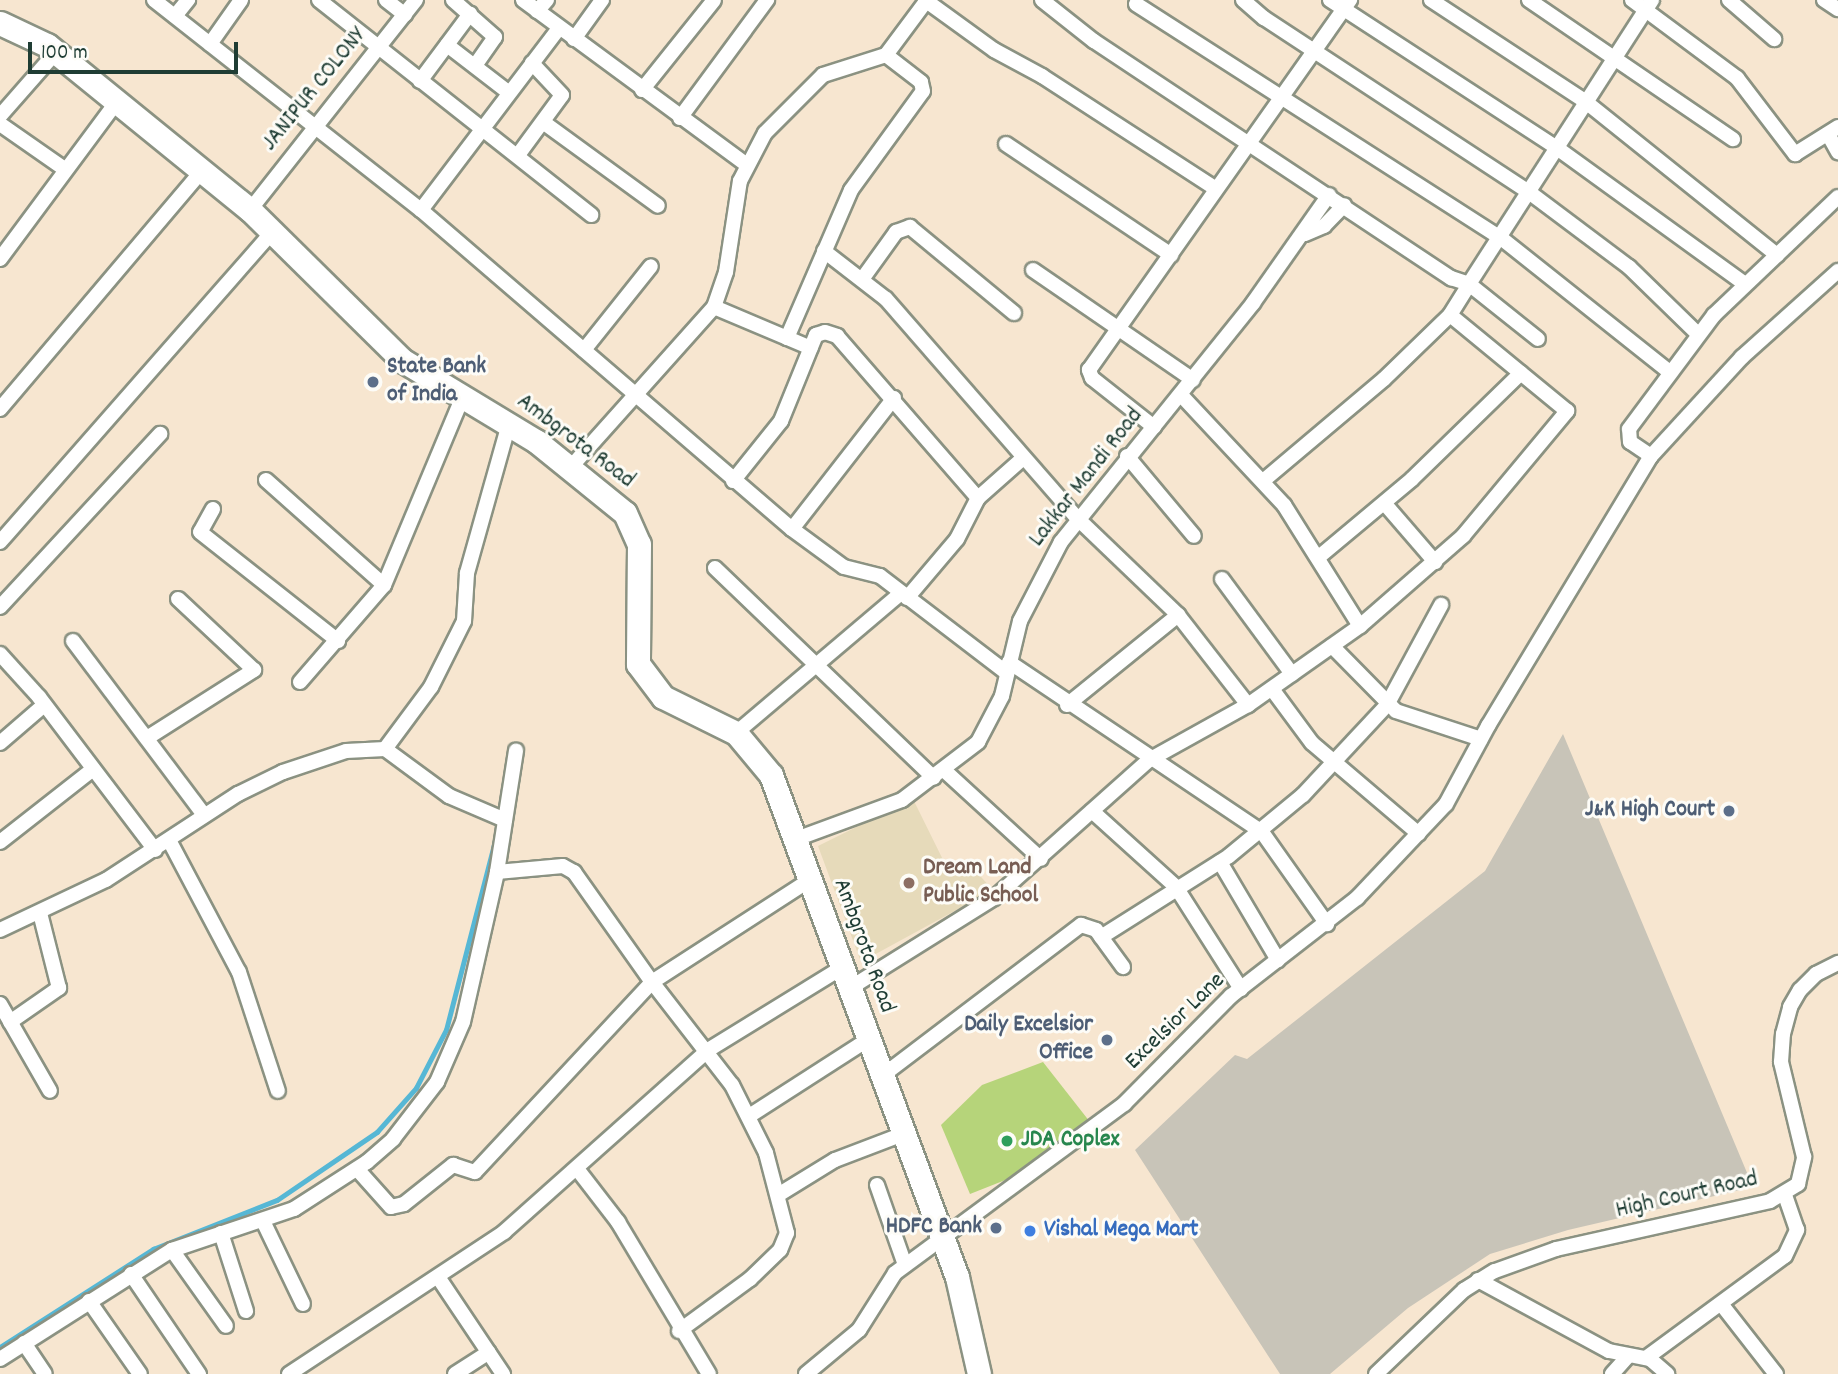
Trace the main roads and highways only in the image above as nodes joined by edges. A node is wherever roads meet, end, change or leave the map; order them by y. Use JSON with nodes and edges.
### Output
{"nodes":[{"id":1,"x":0,"y":23,"type":"edge"},
{"id":2,"x":979,"y":1374,"type":"edge"}],
"edges":[{"from":1,"to":2,"type":"main road","name":"Ambgrota Road"}]}
